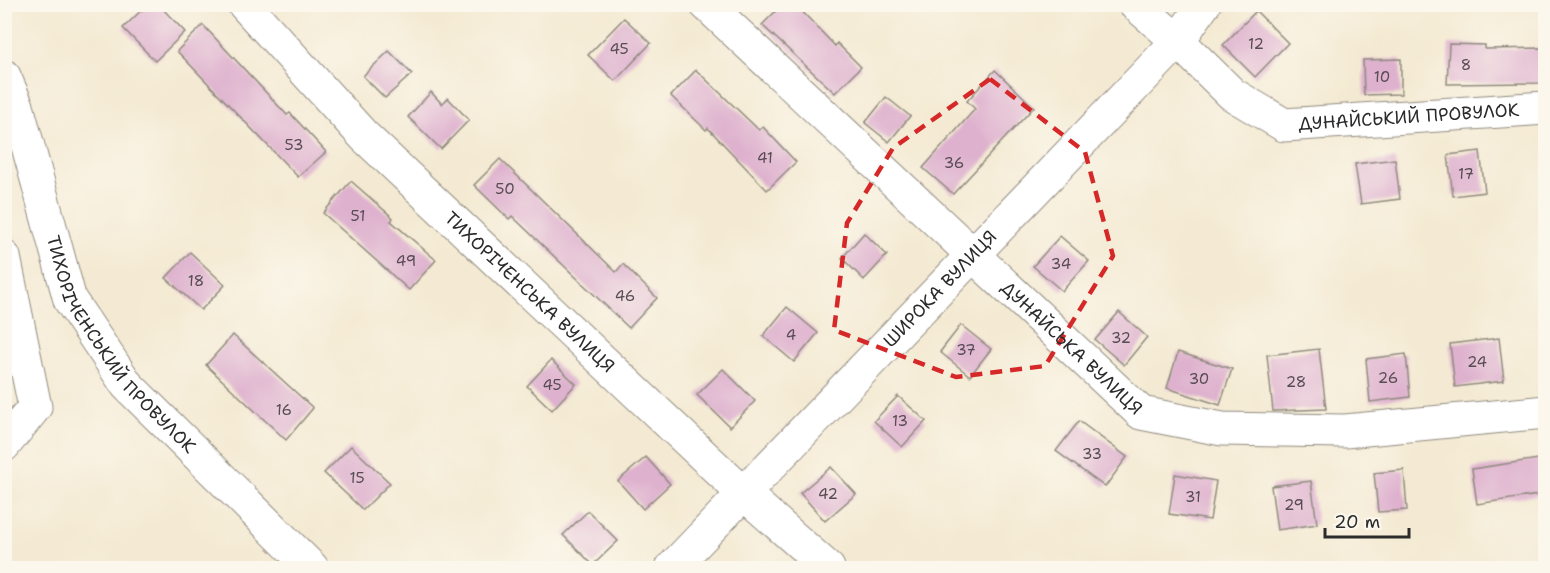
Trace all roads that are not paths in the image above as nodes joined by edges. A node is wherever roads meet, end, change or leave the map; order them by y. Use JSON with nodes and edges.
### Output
{"nodes":[{"id":1,"x":244,"y":4,"type":"edge"},
{"id":2,"x":706,"y":4,"type":"edge"},
{"id":3,"x":1135,"y":4,"type":"edge"},
{"id":4,"x":1203,"y":4,"type":"edge"},
{"id":5,"x":1178,"y":41,"type":"junction"},
{"id":6,"x":4,"y":76,"type":"edge"},
{"id":7,"x":1545,"y":108,"type":"edge"},
{"id":8,"x":972,"y":256,"type":"junction"},
{"id":9,"x":4,"y":257,"type":"edge"},
{"id":10,"x":1545,"y":412,"type":"edge"},
{"id":11,"x":4,"y":445,"type":"edge"},
{"id":12,"x":743,"y":493,"type":"junction"},
{"id":13,"x":312,"y":568,"type":"edge"},
{"id":14,"x":672,"y":568,"type":"edge"},
{"id":15,"x":828,"y":568,"type":"edge"}],
"edges":[{"from":1,"to":12,"type":"street","name":"ТИХОРІЧЕНСЬКА ВУЛИЦЯ"},
{"from":2,"to":8,"type":"street","name":"ДУНАЙСЬКА ВУЛИЦЯ"},
{"from":3,"to":5,"type":"street","name":"ДУНАЙСЬКИЙ ПРОВУЛОК"},
{"from":4,"to":5,"type":"street","name":"ШИРОКА ВУЛИЦЯ"},
{"from":5,"to":7,"type":"street","name":"ДУНАЙСЬКИЙ ПРОВУЛОК"},
{"from":5,"to":8,"type":"street","name":"ШИРОКА ВУЛИЦЯ"},
{"from":6,"to":13,"type":"street","name":"ТИХОРІЧЕНСЬКИЙ ПРОВУЛОК"},
{"from":8,"to":10,"type":"street","name":"ДУНАЙСЬКА ВУЛИЦЯ"},
{"from":8,"to":12,"type":"street","name":"ШИРОКА ВУЛИЦЯ"},
{"from":9,"to":11,"type":"street"},
{"from":12,"to":14,"type":"street","name":"ШИРОКА ВУЛИЦЯ"},
{"from":12,"to":15,"type":"street","name":"ТИХОРІЧЕНСЬКА ВУЛИЦЯ"}]}
